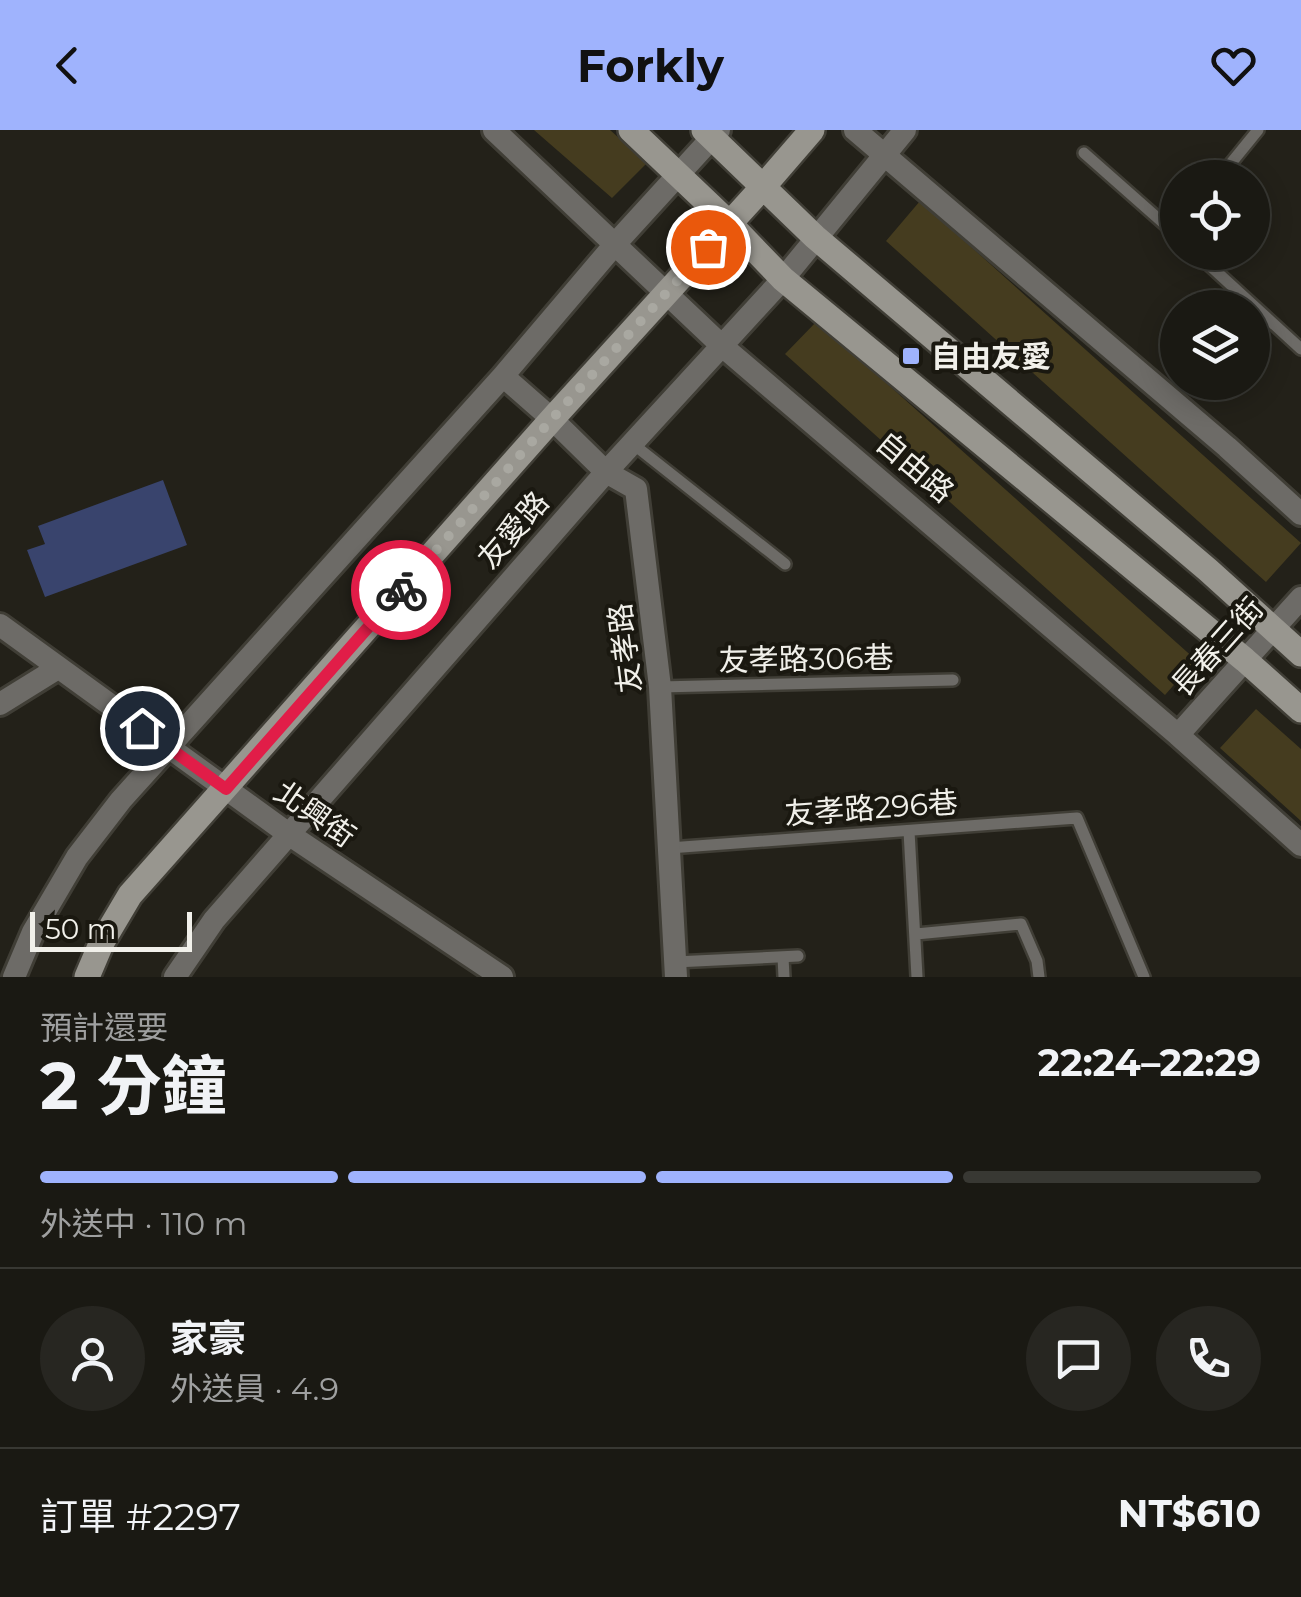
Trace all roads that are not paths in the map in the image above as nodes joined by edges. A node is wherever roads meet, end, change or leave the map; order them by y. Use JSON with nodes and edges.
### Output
{"nodes":[{"id":1,"x":494,"y":130,"type":"edge"},
{"id":2,"x":631,"y":130,"type":"edge"},
{"id":3,"x":812,"y":130,"type":"edge"},
{"id":4,"x":854,"y":130,"type":"edge"},
{"id":5,"x":905,"y":130,"type":"edge"},
{"id":6,"x":1258,"y":130,"type":"edge"},
{"id":7,"x":711,"y":132,"type":"edge"},
{"id":8,"x":1084,"y":153,"type":"dead end"},
{"id":9,"x":884,"y":155,"type":"junction"},
{"id":10,"x":1234,"y":160,"type":"edge"},
{"id":11,"x":677,"y":175,"type":"junction"},
{"id":12,"x":762,"y":188,"type":"junction"},
{"id":13,"x":1160,"y":219,"type":"edge"},
{"id":14,"x":730,"y":224,"type":"junction"},
{"id":15,"x":815,"y":237,"type":"junction"},
{"id":16,"x":616,"y":244,"type":"junction"},
{"id":17,"x":1215,"y":270,"type":"edge"},
{"id":18,"x":782,"y":279,"type":"junction"},
{"id":19,"x":665,"y":294,"type":"junction"},
{"id":20,"x":721,"y":345,"type":"junction"},
{"id":21,"x":1301,"y":349,"type":"edge"},
{"id":22,"x":502,"y":376,"type":"junction"},
{"id":23,"x":552,"y":419,"type":"junction"},
{"id":24,"x":633,"y":444,"type":"junction"},
{"id":25,"x":606,"y":472,"type":"junction"},
{"id":26,"x":1301,"y":514,"type":"edge"},
{"id":27,"x":785,"y":564,"type":"dead end"},
{"id":28,"x":1301,"y":598,"type":"edge"},
{"id":29,"x":0,"y":626,"type":"edge"},
{"id":30,"x":1274,"y":629,"type":"junction"},
{"id":31,"x":1301,"y":654,"type":"edge"},
{"id":32,"x":1246,"y":660,"type":"junction"},
{"id":33,"x":58,"y":668,"type":"junction"},
{"id":34,"x":953,"y":680,"type":"dead end"},
{"id":35,"x":660,"y":688,"type":"junction"},
{"id":36,"x":0,"y":704,"type":"edge"},
{"id":37,"x":1301,"y":710,"type":"edge"},
{"id":38,"x":1178,"y":735,"type":"junction"},
{"id":39,"x":170,"y":748,"type":"junction"},
{"id":40,"x":226,"y":789,"type":"junction"},
{"id":41,"x":909,"y":831,"type":"junction"},
{"id":42,"x":290,"y":835,"type":"junction"},
{"id":43,"x":1301,"y":846,"type":"edge"},
{"id":44,"x":669,"y":848,"type":"junction"},
{"id":45,"x":916,"y":934,"type":"junction"},
{"id":46,"x":798,"y":956,"type":"dead end"},
{"id":47,"x":783,"y":957,"type":"junction"},
{"id":48,"x":675,"y":969,"type":"edge"},
{"id":49,"x":14,"y":977,"type":"edge"},
{"id":50,"x":86,"y":977,"type":"edge"},
{"id":51,"x":175,"y":977,"type":"edge"},
{"id":52,"x":502,"y":977,"type":"edge"},
{"id":53,"x":784,"y":977,"type":"edge"},
{"id":54,"x":917,"y":977,"type":"edge"},
{"id":55,"x":1039,"y":977,"type":"edge"},
{"id":56,"x":1144,"y":977,"type":"edge"}],
"edges":[{"from":1,"to":16,"type":"street","name":"自由路"},
{"from":2,"to":11,"type":"street","name":"自由路"},
{"from":3,"to":12,"type":"street","name":"友愛路"},
{"from":4,"to":9,"type":"street"},
{"from":5,"to":9,"type":"street","name":"友愛路"},
{"from":6,"to":10,"type":"lane"},
{"from":7,"to":11,"type":"street"},
{"from":7,"to":12,"type":"street"},
{"from":8,"to":13,"type":"lane"},
{"from":9,"to":15,"type":"street","name":"友愛路"},
{"from":9,"to":26,"type":"street"},
{"from":11,"to":14,"type":"street","name":"自由路"},
{"from":11,"to":16,"type":"street"},
{"from":12,"to":14,"type":"street","name":"友愛路"},
{"from":12,"to":15,"type":"street"},
{"from":14,"to":18,"type":"street","name":"自由路"},
{"from":14,"to":19,"type":"street","name":"友愛路"},
{"from":15,"to":18,"type":"street","name":"友愛路"},
{"from":15,"to":30,"type":"street"},
{"from":16,"to":19,"type":"street","name":"自由路"},
{"from":16,"to":22,"type":"street"},
{"from":17,"to":21,"type":"lane"},
{"from":18,"to":20,"type":"street","name":"友愛路"},
{"from":18,"to":32,"type":"street","name":"自由路"},
{"from":19,"to":20,"type":"street","name":"自由路"},
{"from":19,"to":23,"type":"street","name":"友愛路"},
{"from":20,"to":24,"type":"street","name":"友愛路"},
{"from":20,"to":38,"type":"street","name":"自由路"},
{"from":22,"to":23,"type":"street","name":"友孝路"},
{"from":22,"to":39,"type":"street"},
{"from":23,"to":25,"type":"street","name":"友孝路"},
{"from":23,"to":40,"type":"street","name":"友愛路"},
{"from":24,"to":25,"type":"street","name":"友愛路"},
{"from":24,"to":27,"type":"lane"},
{"from":25,"to":35,"type":"street","name":"友孝路"},
{"from":25,"to":42,"type":"street","name":"友愛路"},
{"from":28,"to":30,"type":"street","name":"長春三街"},
{"from":29,"to":33,"type":"street","name":"北興街"},
{"from":30,"to":31,"type":"street"},
{"from":30,"to":32,"type":"street","name":"長春三街"},
{"from":32,"to":37,"type":"street","name":"自由路"},
{"from":32,"to":38,"type":"street","name":"長春三街"},
{"from":33,"to":36,"type":"street"},
{"from":33,"to":39,"type":"street","name":"北興街"},
{"from":34,"to":35,"type":"lane","name":"友孝路306巷"},
{"from":35,"to":44,"type":"street","name":"友孝路"},
{"from":38,"to":43,"type":"street","name":"自由路"},
{"from":39,"to":40,"type":"street","name":"北興街"},
{"from":39,"to":49,"type":"street"},
{"from":40,"to":42,"type":"street","name":"北興街"},
{"from":40,"to":50,"type":"street","name":"友愛路"},
{"from":41,"to":44,"type":"lane","name":"友孝路296巷"},
{"from":41,"to":45,"type":"lane"},
{"from":41,"to":56,"type":"lane","name":"友孝路296巷"},
{"from":42,"to":51,"type":"street","name":"友愛路"},
{"from":42,"to":52,"type":"street","name":"北興街"},
{"from":44,"to":48,"type":"street","name":"友孝路"},
{"from":45,"to":54,"type":"lane"},
{"from":45,"to":55,"type":"lane"},
{"from":46,"to":47,"type":"lane"},
{"from":47,"to":48,"type":"lane"},
{"from":47,"to":53,"type":"lane"}]}
